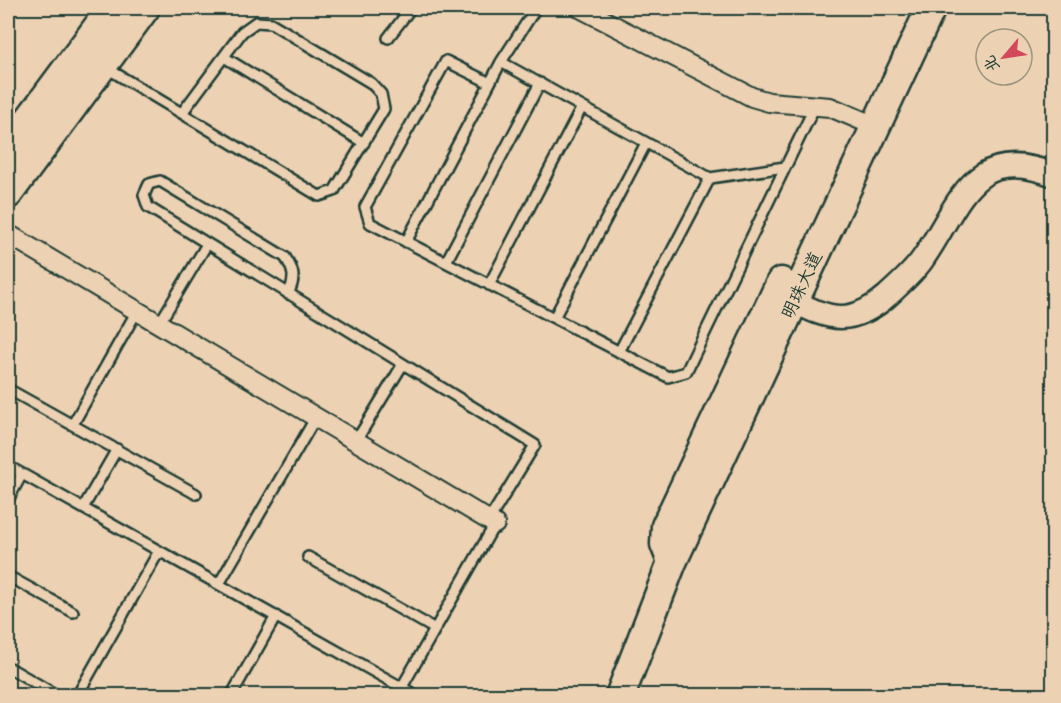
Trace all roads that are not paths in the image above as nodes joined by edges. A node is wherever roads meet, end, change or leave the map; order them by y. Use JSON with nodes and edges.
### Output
{"nodes":[{"id":1,"x":112,"y":8,"type":"edge"},
{"id":2,"x":145,"y":8,"type":"edge"},
{"id":3,"x":411,"y":8,"type":"edge"},
{"id":4,"x":536,"y":8,"type":"edge"},
{"id":5,"x":580,"y":8,"type":"edge"},
{"id":6,"x":909,"y":8,"type":"edge"},
{"id":7,"x":931,"y":8,"type":"edge"},
{"id":8,"x":388,"y":38,"type":"dead end"},
{"id":9,"x":224,"y":57,"type":"junction"},
{"id":10,"x":501,"y":62,"type":"junction"},
{"id":11,"x":102,"y":65,"type":"junction"},
{"id":12,"x":490,"y":83,"type":"junction"},
{"id":13,"x":540,"y":83,"type":"junction"},
{"id":14,"x":814,"y":106,"type":"junction"},
{"id":15,"x":582,"y":107,"type":"junction"},
{"id":16,"x":182,"y":113,"type":"junction"},
{"id":17,"x":867,"y":122,"type":"junction"},
{"id":18,"x":646,"y":142,"type":"junction"},
{"id":19,"x":364,"y":143,"type":"junction"},
{"id":20,"x":8,"y":148,"type":"edge"},
{"id":21,"x":785,"y":167,"type":"junction"},
{"id":22,"x":1053,"y":175,"type":"edge"},
{"id":23,"x":710,"y":178,"type":"junction"},
{"id":24,"x":8,"y":194,"type":"edge"},
{"id":25,"x":8,"y":234,"type":"edge"},
{"id":26,"x":406,"y":242,"type":"junction"},
{"id":27,"x":207,"y":244,"type":"junction"},
{"id":28,"x":446,"y":262,"type":"junction"},
{"id":29,"x":489,"y":285,"type":"junction"},
{"id":30,"x":288,"y":294,"type":"junction"},
{"id":31,"x":785,"y":297,"type":"junction"},
{"id":32,"x":137,"y":311,"type":"junction"},
{"id":33,"x":554,"y":318,"type":"junction"},
{"id":34,"x":159,"y":324,"type":"junction"},
{"id":35,"x":619,"y":352,"type":"junction"},
{"id":36,"x":403,"y":364,"type":"junction"},
{"id":37,"x":8,"y":389,"type":"edge"},
{"id":38,"x":315,"y":417,"type":"junction"},
{"id":39,"x":73,"y":424,"type":"junction"},
{"id":40,"x":356,"y":441,"type":"junction"},
{"id":41,"x":117,"y":449,"type":"junction"},
{"id":42,"x":8,"y":466,"type":"edge"},
{"id":43,"x":22,"y":474,"type":"junction"},
{"id":44,"x":196,"y":494,"type":"dead end"},
{"id":45,"x":8,"y":500,"type":"edge"},
{"id":46,"x":83,"y":508,"type":"junction"},
{"id":47,"x":492,"y":522,"type":"junction"},
{"id":48,"x":159,"y":551,"type":"junction"},
{"id":49,"x":308,"y":557,"type":"dead end"},
{"id":50,"x":8,"y":576,"type":"edge"},
{"id":51,"x":219,"y":585,"type":"junction"},
{"id":52,"x":73,"y":612,"type":"dead end"},
{"id":53,"x":276,"y":616,"type":"junction"},
{"id":54,"x":435,"y":629,"type":"junction"},
{"id":55,"x":8,"y":667,"type":"edge"},
{"id":56,"x":402,"y":687,"type":"junction"},
{"id":57,"x":58,"y":696,"type":"edge"},
{"id":58,"x":77,"y":696,"type":"edge"},
{"id":59,"x":231,"y":696,"type":"edge"},
{"id":60,"x":417,"y":696,"type":"edge"},
{"id":61,"x":620,"y":696,"type":"edge"}],
"edges":[{"from":1,"to":20,"type":"main road"},
{"from":2,"to":11,"type":"main road"},
{"from":3,"to":8,"type":"lane"},
{"from":4,"to":10,"type":"lane"},
{"from":5,"to":14,"type":"street"},
{"from":6,"to":17,"type":"main road","name":"明珠大道"},
{"from":7,"to":17,"type":"main road","name":"明珠大道"},
{"from":9,"to":16,"type":"lane"},
{"from":9,"to":19,"type":"lane"},
{"from":9,"to":19,"type":"lane"},
{"from":10,"to":12,"type":"lane"},
{"from":10,"to":13,"type":"lane"},
{"from":11,"to":16,"type":"lane"},
{"from":11,"to":24,"type":"main road"},
{"from":12,"to":26,"type":"lane"},
{"from":12,"to":26,"type":"lane"},
{"from":13,"to":15,"type":"lane"},
{"from":13,"to":28,"type":"lane"},
{"from":14,"to":17,"type":"street"},
{"from":14,"to":21,"type":"lane"},
{"from":15,"to":18,"type":"lane"},
{"from":15,"to":29,"type":"lane"},
{"from":16,"to":19,"type":"lane"},
{"from":17,"to":31,"type":"main road","name":"明珠大道"},
{"from":18,"to":23,"type":"lane"},
{"from":18,"to":33,"type":"lane"},
{"from":21,"to":23,"type":"lane"},
{"from":21,"to":35,"type":"lane"},
{"from":22,"to":31,"type":"street"},
{"from":23,"to":35,"type":"lane"},
{"from":25,"to":32,"type":"street"},
{"from":26,"to":28,"type":"lane"},
{"from":27,"to":30,"type":"lane"},
{"from":27,"to":30,"type":"lane"},
{"from":27,"to":34,"type":"lane"},
{"from":28,"to":29,"type":"lane"},
{"from":29,"to":33,"type":"lane"},
{"from":30,"to":36,"type":"lane"},
{"from":31,"to":61,"type":"main road","name":"明珠大道"},
{"from":32,"to":34,"type":"street"},
{"from":32,"to":39,"type":"lane"},
{"from":33,"to":35,"type":"lane"},
{"from":34,"to":38,"type":"street"},
{"from":36,"to":40,"type":"lane"},
{"from":36,"to":47,"type":"lane"},
{"from":37,"to":39,"type":"lane"},
{"from":38,"to":40,"type":"street"},
{"from":38,"to":51,"type":"lane"},
{"from":39,"to":41,"type":"lane"},
{"from":40,"to":47,"type":"street"},
{"from":41,"to":44,"type":"lane"},
{"from":41,"to":46,"type":"lane"},
{"from":42,"to":43,"type":"lane"},
{"from":43,"to":45,"type":"lane"},
{"from":43,"to":46,"type":"lane"},
{"from":46,"to":48,"type":"lane"},
{"from":47,"to":54,"type":"lane"},
{"from":48,"to":51,"type":"lane"},
{"from":48,"to":58,"type":"lane"},
{"from":49,"to":54,"type":"lane"},
{"from":50,"to":52,"type":"lane"},
{"from":51,"to":53,"type":"lane"},
{"from":53,"to":56,"type":"lane"},
{"from":53,"to":59,"type":"lane"},
{"from":54,"to":56,"type":"lane"},
{"from":55,"to":57,"type":"lane"},
{"from":56,"to":60,"type":"lane"}]}
